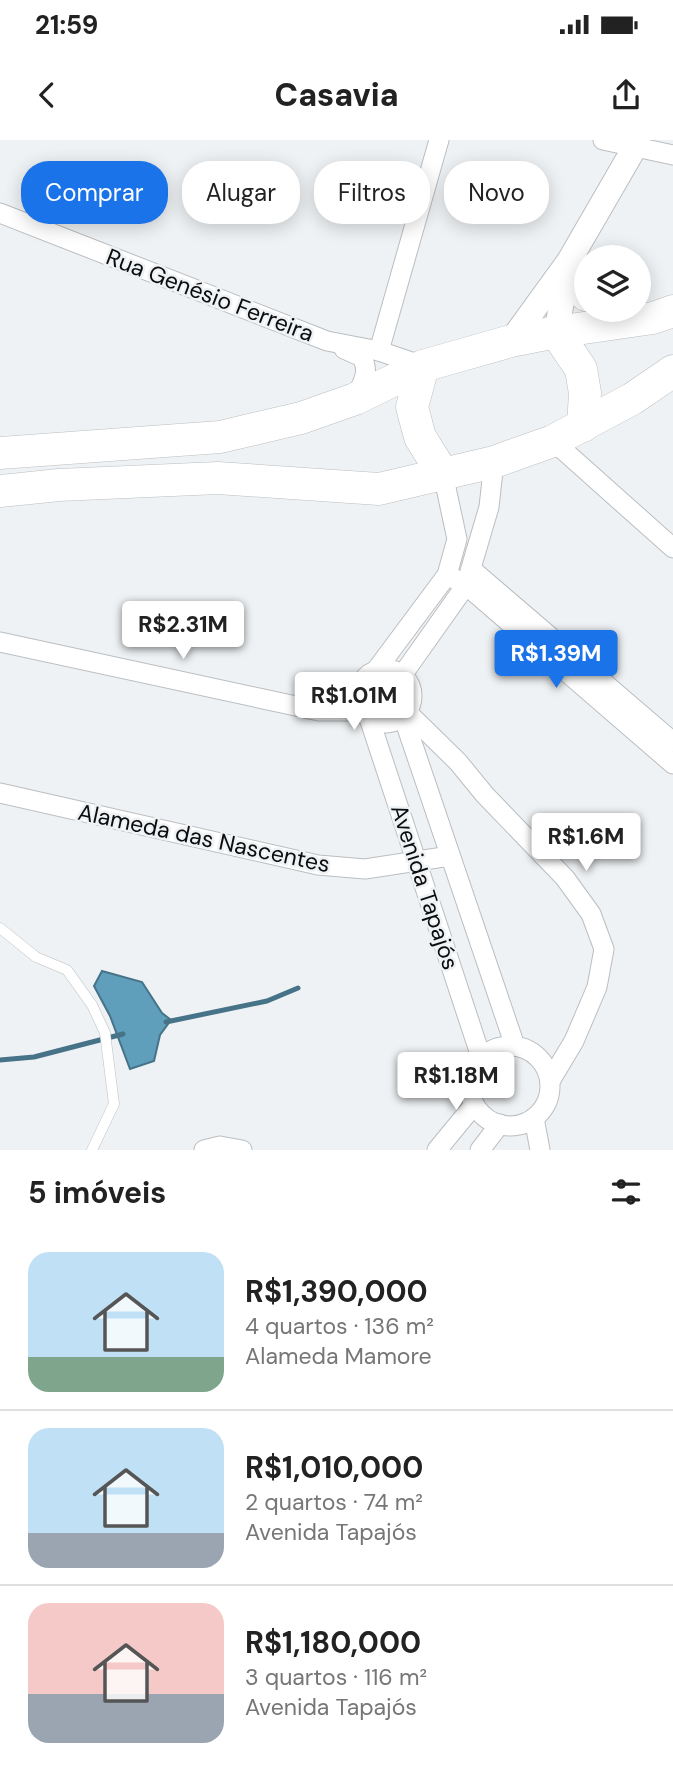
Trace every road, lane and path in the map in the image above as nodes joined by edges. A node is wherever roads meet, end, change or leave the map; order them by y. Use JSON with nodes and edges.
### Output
{"nodes":[{"id":1,"x":439,"y":140,"type":"edge"},
{"id":2,"x":603,"y":140,"type":"edge"},
{"id":3,"x":636,"y":144,"type":"edge"},
{"id":4,"x":673,"y":155,"type":"edge"},
{"id":5,"x":0,"y":213,"type":"edge"},
{"id":6,"x":589,"y":245,"type":"edge"},
{"id":7,"x":574,"y":277,"type":"edge"},
{"id":8,"x":574,"y":279,"type":"edge"},
{"id":9,"x":673,"y":312,"type":"edge"},
{"id":10,"x":651,"y":318,"type":"edge"},
{"id":11,"x":592,"y":322,"type":"edge"},
{"id":12,"x":555,"y":332,"type":"junction"},
{"id":13,"x":327,"y":341,"type":"junction"},
{"id":14,"x":510,"y":341,"type":"junction"},
{"id":15,"x":379,"y":351,"type":"junction"},
{"id":16,"x":423,"y":366,"type":"junction"},
{"id":17,"x":673,"y":371,"type":"edge"},
{"id":18,"x":355,"y":399,"type":"junction"},
{"id":19,"x":583,"y":426,"type":"junction"},
{"id":20,"x":552,"y":441,"type":"junction"},
{"id":21,"x":0,"y":453,"type":"edge"},
{"id":22,"x":494,"y":462,"type":"junction"},
{"id":23,"x":443,"y":474,"type":"junction"},
{"id":24,"x":0,"y":491,"type":"edge"},
{"id":25,"x":673,"y":548,"type":"edge"},
{"id":26,"x":447,"y":575,"type":"junction"},
{"id":27,"x":468,"y":577,"type":"junction"},
{"id":28,"x":0,"y":642,"type":"edge"},
{"id":29,"x":377,"y":669,"type":"junction"},
{"id":30,"x":403,"y":674,"type":"junction"},
{"id":31,"x":365,"y":714,"type":"junction"},
{"id":32,"x":405,"y":714,"type":"junction"},
{"id":33,"x":673,"y":741,"type":"edge"},
{"id":34,"x":673,"y":764,"type":"edge"},
{"id":35,"x":0,"y":793,"type":"edge"},
{"id":36,"x":450,"y":856,"type":"junction"},
{"id":37,"x":416,"y":860,"type":"junction"},
{"id":38,"x":0,"y":928,"type":"edge"},
{"id":39,"x":514,"y":1046,"type":"junction"},
{"id":40,"x":481,"y":1057,"type":"junction"},
{"id":41,"x":550,"y":1081,"type":"junction"},
{"id":42,"x":474,"y":1105,"type":"junction"},
{"id":43,"x":534,"y":1118,"type":"junction"},
{"id":44,"x":500,"y":1124,"type":"junction"},
{"id":45,"x":92,"y":1150,"type":"edge"},
{"id":46,"x":204,"y":1150,"type":"edge"},
{"id":47,"x":242,"y":1150,"type":"edge"},
{"id":48,"x":437,"y":1150,"type":"edge"},
{"id":49,"x":480,"y":1150,"type":"edge"},
{"id":50,"x":540,"y":1150,"type":"edge"}],
"edges":[{"from":1,"to":15,"type":"street"},
{"from":2,"to":3,"type":"street"},
{"from":3,"to":4,"type":"street"},
{"from":3,"to":6,"type":"street"},
{"from":5,"to":13,"type":"street","name":"Rua Genésio Ferreira"},
{"from":7,"to":14,"type":"street"},
{"from":8,"to":12,"type":"street"},
{"from":9,"to":10,"type":"main road"},
{"from":11,"to":12,"type":"main road"},
{"from":12,"to":14,"type":"main road"},
{"from":12,"to":19,"type":"main road"},
{"from":13,"to":15,"type":"street","name":"Rua Genésio Ferreira"},
{"from":13,"to":18,"type":"street"},
{"from":14,"to":16,"type":"main road"},
{"from":15,"to":16,"type":"street","name":"Rua Genésio Ferreira"},
{"from":16,"to":18,"type":"main road"},
{"from":16,"to":23,"type":"main road"},
{"from":17,"to":19,"type":"main road"},
{"from":18,"to":21,"type":"main road"},
{"from":19,"to":20,"type":"main road"},
{"from":20,"to":22,"type":"main road"},
{"from":20,"to":25,"type":"street"},
{"from":22,"to":23,"type":"main road"},
{"from":22,"to":27,"type":"street"},
{"from":23,"to":24,"type":"main road"},
{"from":23,"to":26,"type":"street"},
{"from":26,"to":27,"type":"street"},
{"from":26,"to":29,"type":"street"},
{"from":27,"to":30,"type":"street"},
{"from":27,"to":33,"type":"street"},
{"from":27,"to":34,"type":"street"},
{"from":28,"to":31,"type":"street"},
{"from":29,"to":30,"type":"street"},
{"from":29,"to":31,"type":"street"},
{"from":30,"to":32,"type":"street"},
{"from":31,"to":32,"type":"street"},
{"from":31,"to":37,"type":"street","name":"Avenida Tapajós"},
{"from":32,"to":36,"type":"street","name":"Avenida Tapajós"},
{"from":32,"to":41,"type":"street"},
{"from":35,"to":37,"type":"street","name":"Alameda das Nascentes"},
{"from":36,"to":37,"type":"street","name":"Alameda das Nascentes"},
{"from":36,"to":39,"type":"street","name":"Avenida Tapajós"},
{"from":37,"to":40,"type":"street","name":"Avenida Tapajós"},
{"from":38,"to":45,"type":"lane"},
{"from":39,"to":40,"type":"street"},
{"from":39,"to":41,"type":"street"},
{"from":40,"to":42,"type":"street"},
{"from":41,"to":43,"type":"street"},
{"from":42,"to":44,"type":"street"},
{"from":42,"to":48,"type":"street"},
{"from":43,"to":44,"type":"street"},
{"from":43,"to":50,"type":"street"},
{"from":44,"to":49,"type":"street"},
{"from":46,"to":47,"type":"street"}]}
